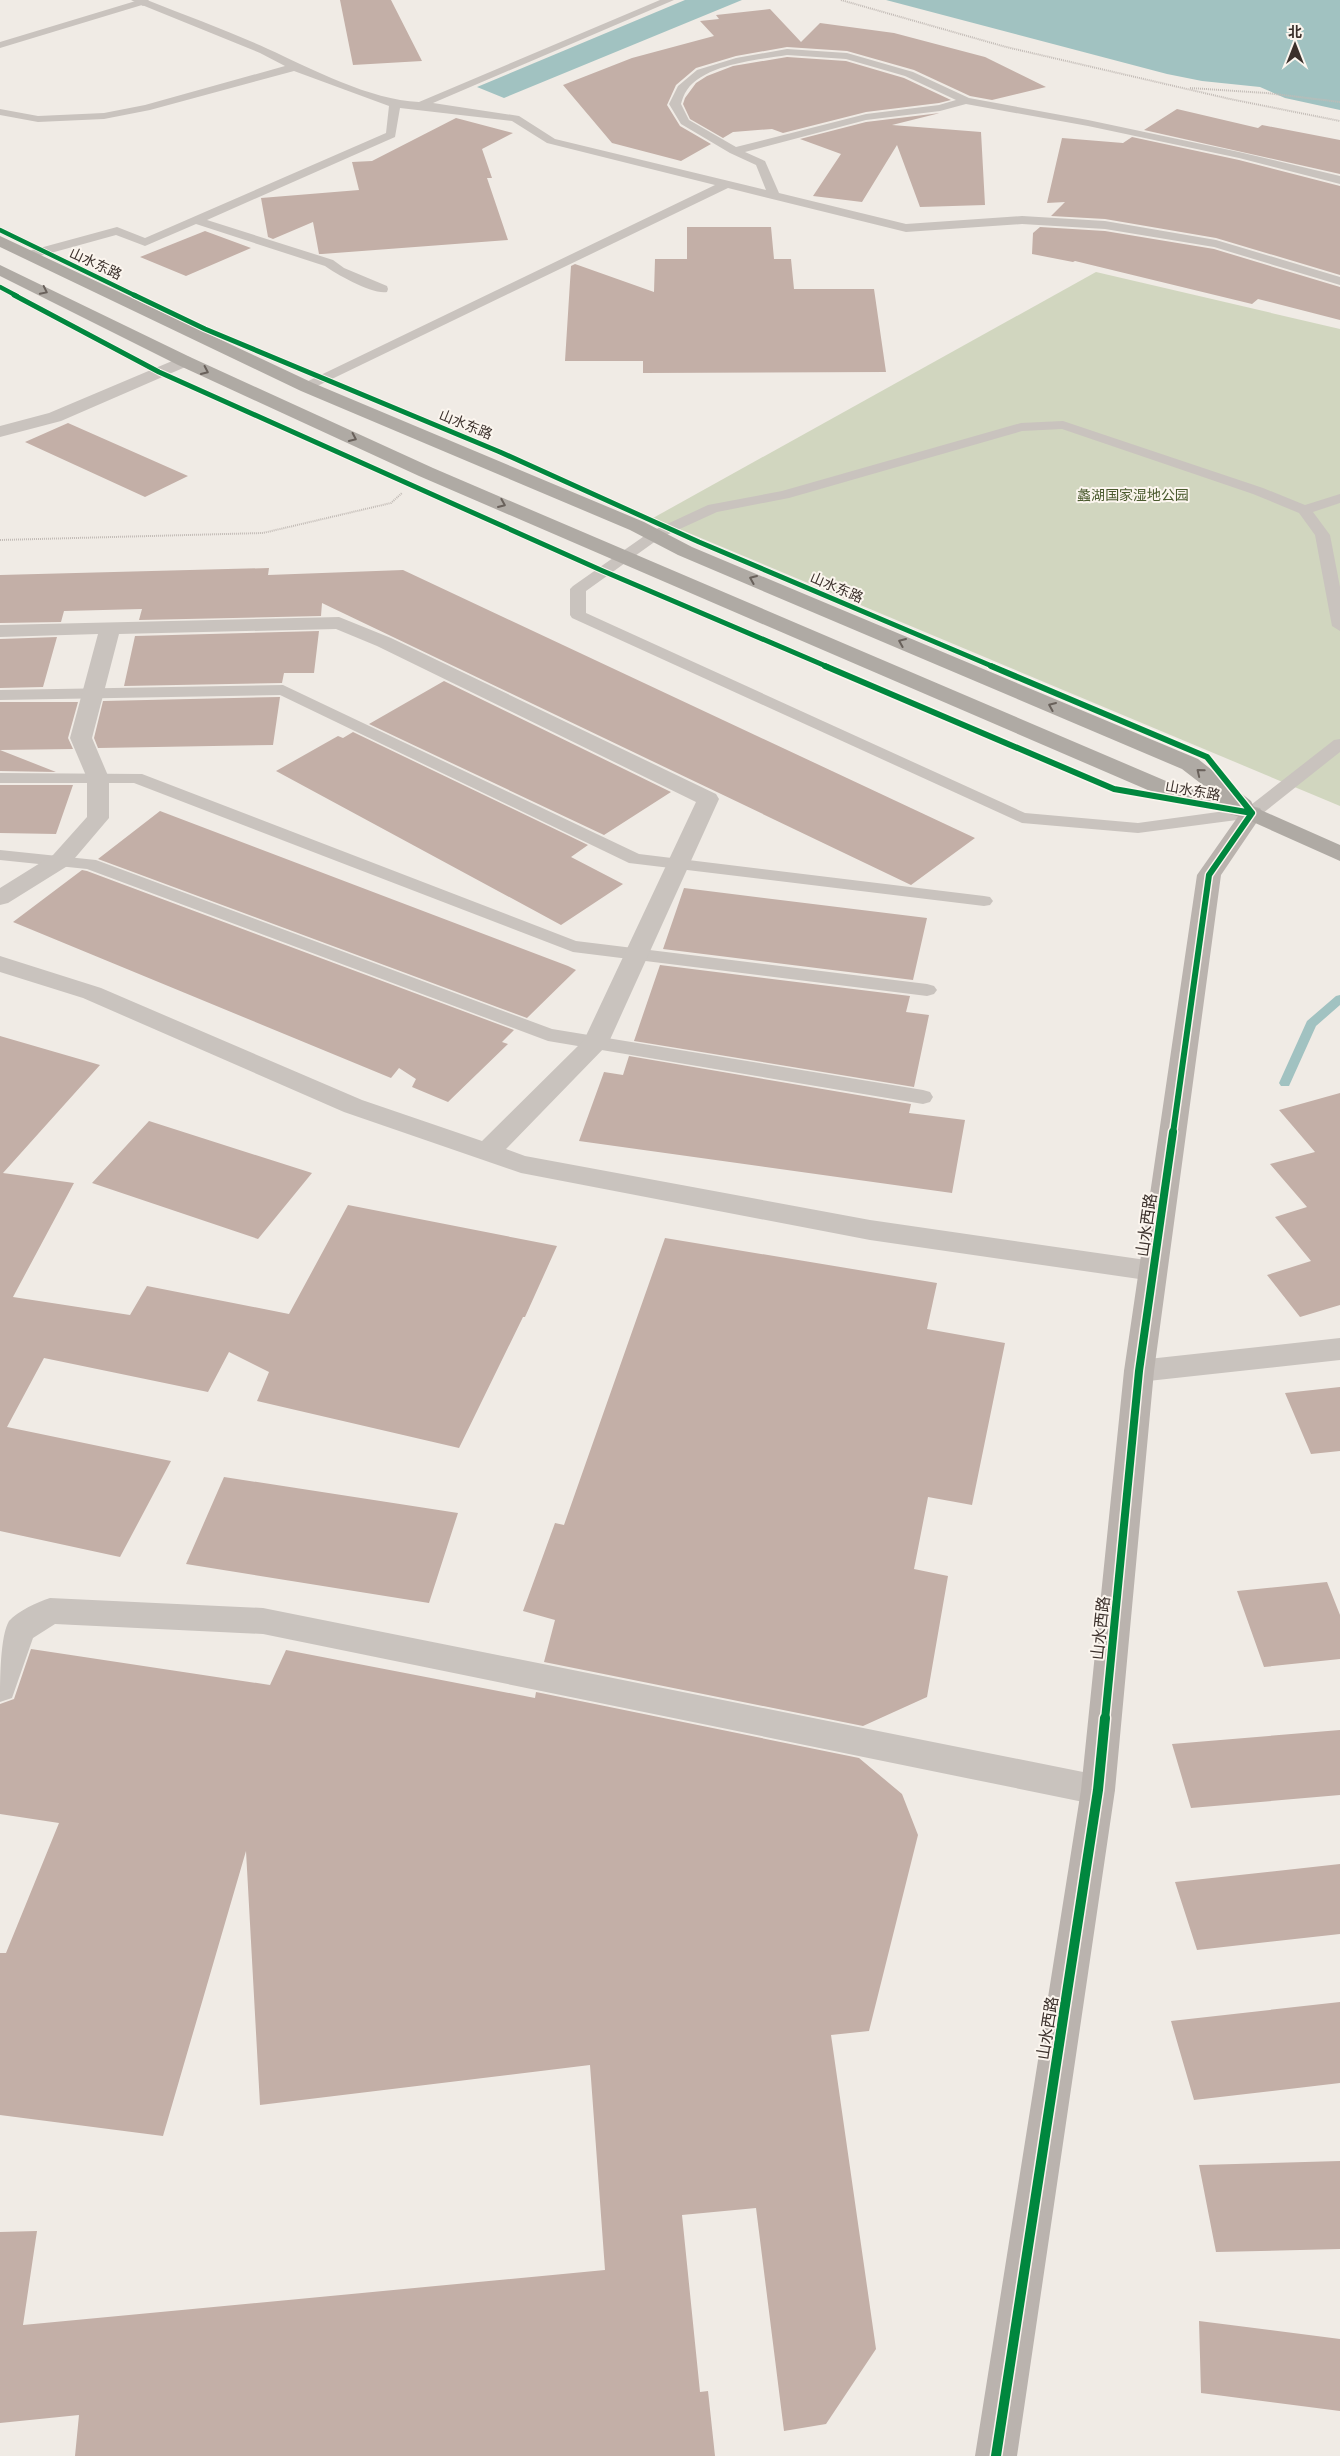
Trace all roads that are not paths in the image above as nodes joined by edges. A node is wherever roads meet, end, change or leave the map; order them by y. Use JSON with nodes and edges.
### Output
{"nodes":[{"id":1,"x":669,"y":0,"type":"edge"},
{"id":2,"x":141,"y":1,"type":"edge"},
{"id":3,"x":0,"y":45,"type":"edge"},
{"id":4,"x":295,"y":67,"type":"junction"},
{"id":5,"x":966,"y":101,"type":"junction"},
{"id":6,"x":395,"y":104,"type":"junction"},
{"id":7,"x":420,"y":104,"type":"junction"},
{"id":8,"x":0,"y":112,"type":"edge"},
{"id":9,"x":734,"y":151,"type":"junction"},
{"id":10,"x":1340,"y":180,"type":"edge"},
{"id":11,"x":726,"y":184,"type":"junction"},
{"id":12,"x":774,"y":196,"type":"junction"},
{"id":13,"x":196,"y":220,"type":"junction"},
{"id":14,"x":0,"y":241,"type":"edge"},
{"id":15,"x":29,"y":255,"type":"junction"},
{"id":16,"x":0,"y":270,"type":"edge"},
{"id":17,"x":1340,"y":281,"type":"edge"},
{"id":18,"x":382,"y":289,"type":"dead end"},
{"id":19,"x":184,"y":361,"type":"junction"},
{"id":20,"x":307,"y":387,"type":"junction"},
{"id":21,"x":0,"y":432,"type":"edge"},
{"id":22,"x":1340,"y":498,"type":"edge"},
{"id":23,"x":1304,"y":510,"type":"junction"},
{"id":24,"x":655,"y":535,"type":"junction"},
{"id":25,"x":623,"y":556,"type":"junction"},
{"id":26,"x":1340,"y":626,"type":"edge"},
{"id":27,"x":110,"y":628,"type":"junction"},
{"id":28,"x":0,"y":631,"type":"edge"},
{"id":29,"x":93,"y":693,"type":"junction"},
{"id":30,"x":0,"y":695,"type":"edge"},
{"id":31,"x":1340,"y":744,"type":"edge"},
{"id":32,"x":0,"y":778,"type":"edge"},
{"id":33,"x":98,"y":778,"type":"junction"},
{"id":34,"x":1252,"y":813,"type":"junction"},
{"id":35,"x":1340,"y":854,"type":"edge"},
{"id":36,"x":0,"y":855,"type":"edge"},
{"id":37,"x":61,"y":860,"type":"junction"},
{"id":38,"x":678,"y":864,"type":"junction"},
{"id":39,"x":0,"y":898,"type":"edge"},
{"id":40,"x":984,"y":901,"type":"dead end"},
{"id":41,"x":638,"y":954,"type":"junction"},
{"id":42,"x":0,"y":964,"type":"edge"},
{"id":43,"x":927,"y":990,"type":"dead end"},
{"id":44,"x":594,"y":1044,"type":"junction"},
{"id":45,"x":923,"y":1097,"type":"dead end"},
{"id":46,"x":487,"y":1152,"type":"junction"},
{"id":47,"x":1154,"y":1271,"type":"junction"},
{"id":48,"x":1340,"y":1349,"type":"edge"},
{"id":49,"x":1139,"y":1371,"type":"junction"},
{"id":50,"x":0,"y":1688,"type":"edge"},
{"id":51,"x":1098,"y":1790,"type":"junction"},
{"id":52,"x":996,"y":2456,"type":"edge"}],
"edges":[{"from":1,"to":7,"type":"lane"},
{"from":2,"to":3,"type":"lane"},
{"from":2,"to":4,"type":"lane"},
{"from":4,"to":6,"type":"lane"},
{"from":4,"to":8,"type":"lane"},
{"from":5,"to":9,"type":"lane"},
{"from":5,"to":9,"type":"lane"},
{"from":5,"to":10,"type":"lane"},
{"from":6,"to":7,"type":"lane"},
{"from":6,"to":13,"type":"lane"},
{"from":7,"to":11,"type":"lane"},
{"from":9,"to":12,"type":"lane"},
{"from":11,"to":12,"type":"lane"},
{"from":11,"to":20,"type":"lane"},
{"from":12,"to":17,"type":"lane"},
{"from":13,"to":15,"type":"lane"},
{"from":13,"to":18,"type":"lane"},
{"from":14,"to":15,"type":"highway","name":"山水东路"},
{"from":15,"to":20,"type":"highway","name":"山水东路"},
{"from":16,"to":19,"type":"highway","name":"山水东路","one_way":true},
{"from":19,"to":21,"type":"street"},
{"from":19,"to":25,"type":"highway","name":"山水东路","one_way":true},
{"from":20,"to":24,"type":"highway","name":"山水东路"},
{"from":22,"to":23,"type":"lane"},
{"from":23,"to":24,"type":"lane"},
{"from":23,"to":26,"type":"lane"},
{"from":24,"to":25,"type":"lane"},
{"from":34,"to":24,"type":"highway","name":"山水东路","one_way":true},
{"from":25,"to":34,"type":"highway","name":"山水东路"},
{"from":25,"to":34,"type":"lane"},
{"from":27,"to":28,"type":"street"},
{"from":27,"to":29,"type":"street"},
{"from":27,"to":38,"type":"street"},
{"from":29,"to":30,"type":"lane"},
{"from":29,"to":33,"type":"street"},
{"from":29,"to":38,"type":"lane"},
{"from":31,"to":34,"type":"lane"},
{"from":32,"to":33,"type":"lane"},
{"from":33,"to":37,"type":"street"},
{"from":33,"to":41,"type":"lane"},
{"from":34,"to":35,"type":"highway","name":"山水东路"},
{"from":34,"to":47,"type":"street","name":"山水西路"},
{"from":36,"to":37,"type":"lane"},
{"from":37,"to":39,"type":"street"},
{"from":37,"to":44,"type":"lane"},
{"from":38,"to":40,"type":"lane"},
{"from":38,"to":41,"type":"street"},
{"from":41,"to":43,"type":"lane"},
{"from":41,"to":44,"type":"street"},
{"from":42,"to":46,"type":"street"},
{"from":44,"to":45,"type":"lane"},
{"from":44,"to":46,"type":"street"},
{"from":46,"to":47,"type":"street"},
{"from":47,"to":49,"type":"street","name":"山水西路"},
{"from":48,"to":49,"type":"street"},
{"from":49,"to":51,"type":"street","name":"山水西路"},
{"from":50,"to":51,"type":"street"},
{"from":51,"to":52,"type":"street","name":"山水西路"}]}
